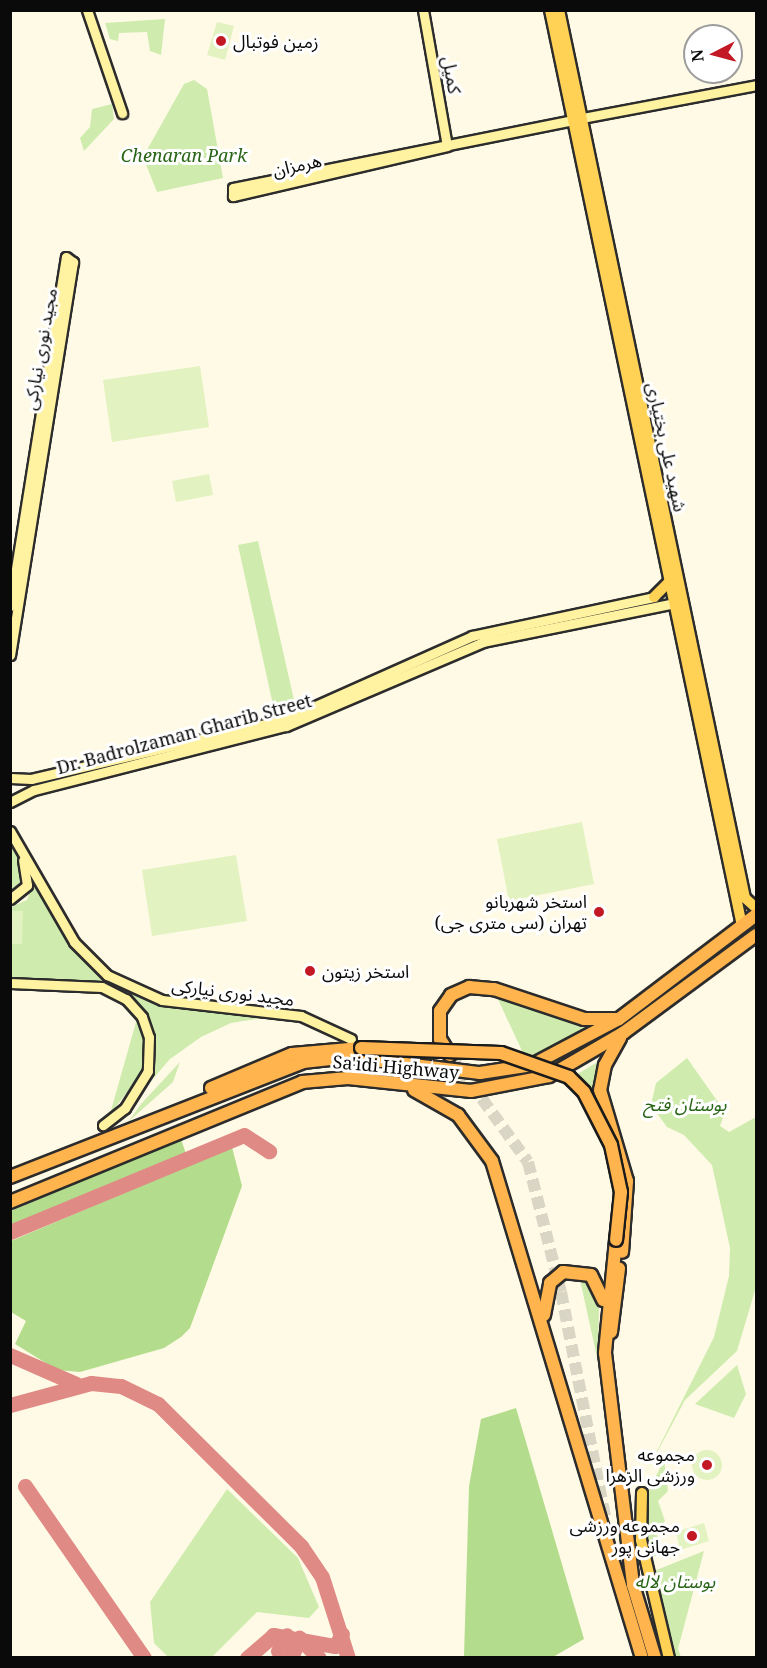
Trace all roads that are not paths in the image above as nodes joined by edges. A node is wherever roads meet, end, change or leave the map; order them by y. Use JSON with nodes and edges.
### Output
{"nodes":[{"id":1,"x":87,"y":10,"type":"edge"},
{"id":2,"x":423,"y":10,"type":"edge"},
{"id":3,"x":550,"y":10,"type":"edge"},
{"id":4,"x":559,"y":10,"type":"edge"},
{"id":5,"x":756,"y":85,"type":"edge"},
{"id":6,"x":122,"y":113,"type":"dead end"},
{"id":7,"x":577,"y":119,"type":"junction"},
{"id":8,"x":447,"y":146,"type":"junction"},
{"id":9,"x":233,"y":192,"type":"dead end"},
{"id":10,"x":69,"y":259,"type":"dead end"},
{"id":11,"x":611,"y":281,"type":"junction"},
{"id":12,"x":33,"y":481,"type":"junction"},
{"id":13,"x":670,"y":581,"type":"junction"},
{"id":14,"x":654,"y":602,"type":"junction"},
{"id":15,"x":678,"y":602,"type":"junction"},
{"id":16,"x":10,"y":606,"type":"edge"},
{"id":17,"x":677,"y":618,"type":"junction"},
{"id":18,"x":10,"y":655,"type":"edge"},
{"id":19,"x":702,"y":717,"type":"junction"},
{"id":20,"x":13,"y":779,"type":"edge"},
{"id":21,"x":31,"y":779,"type":"junction"},
{"id":22,"x":34,"y":790,"type":"junction"},
{"id":23,"x":10,"y":802,"type":"edge"},
{"id":24,"x":10,"y":831,"type":"edge"},
{"id":25,"x":18,"y":844,"type":"junction"},
{"id":26,"x":10,"y":900,"type":"edge"},
{"id":27,"x":756,"y":908,"type":"edge"},
{"id":28,"x":756,"y":915,"type":"edge"},
{"id":29,"x":742,"y":926,"type":"junction"},
{"id":30,"x":756,"y":935,"type":"edge"},
{"id":31,"x":10,"y":984,"type":"edge"},
{"id":32,"x":619,"y":1018,"type":"junction"},
{"id":33,"x":623,"y":1033,"type":"junction"},
{"id":34,"x":351,"y":1039,"type":"dead end"},
{"id":35,"x":450,"y":1055,"type":"tunnel mouth"},
{"id":36,"x":378,"y":1081,"type":"junction"},
{"id":37,"x":177,"y":1108,"type":"junction"},
{"id":38,"x":103,"y":1125,"type":"dead end"},
{"id":39,"x":10,"y":1177,"type":"edge"},
{"id":40,"x":10,"y":1202,"type":"edge"},
{"id":41,"x":605,"y":1313,"type":"junction"},
{"id":42,"x":544,"y":1328,"type":"junction"},
{"id":43,"x":607,"y":1372,"type":"junction"},
{"id":44,"x":642,"y":1493,"type":"dead end"},
{"id":45,"x":642,"y":1658,"type":"edge"},
{"id":46,"x":655,"y":1658,"type":"edge"},
{"id":47,"x":669,"y":1658,"type":"edge"}],
"edges":[{"from":1,"to":6,"type":"main road"},
{"from":2,"to":8,"type":"main road","name":"کمیل"},
{"from":3,"to":7,"type":"main road","name":"شهید علی بختیاری"},
{"from":4,"to":7,"type":"main road","name":"شهید علی بختیاری"},
{"from":5,"to":7,"type":"main road","name":"هرمزان"},
{"from":7,"to":8,"type":"main road","name":"هرمزان"},
{"from":7,"to":11,"type":"main road","name":"شهید علی بختیاری"},
{"from":8,"to":9,"type":"main road","name":"هرمزان"},
{"from":10,"to":12,"type":"main road","name":"مجید نوری نیارکی"},
{"from":11,"to":13,"type":"main road","name":"شهید علی بختیاری"},
{"from":11,"to":15,"type":"main road","name":"شهید علی بختیاری"},
{"from":12,"to":16,"type":"main road","name":"مجید نوری نیارکی"},
{"from":12,"to":18,"type":"main road","name":"مجید نوری نیارکی"},
{"from":13,"to":14,"type":"main road"},
{"from":13,"to":15,"type":"main road","name":"شهید علی بختیاری"},
{"from":14,"to":15,"type":"main road","name":"Dr. Badrolzaman Gharib Street"},
{"from":14,"to":17,"type":"main road"},
{"from":14,"to":21,"type":"main road","name":"Dr. Badrolzaman Gharib Street"},
{"from":14,"to":22,"type":"main road","name":"Dr. Badrolzaman Gharib Street"},
{"from":15,"to":17,"type":"main road","name":"شهید علی بختیاری"},
{"from":15,"to":19,"type":"main road","name":"شهید علی بختیاری"},
{"from":17,"to":19,"type":"main road","name":"شهید علی بختیاری"},
{"from":19,"to":27,"type":"main road","name":"شهید علی بختیاری"},
{"from":19,"to":29,"type":"main road","name":"شهید علی بختیاری"},
{"from":20,"to":21,"type":"main road","name":"Dr. Badrolzaman Gharib Street"},
{"from":21,"to":22,"type":"main road"},
{"from":22,"to":23,"type":"main road","name":"Dr. Badrolzaman Gharib Street"},
{"from":24,"to":25,"type":"main road","name":"مجید نوری نیارکی"},
{"from":25,"to":26,"type":"main road"},
{"from":25,"to":34,"type":"main road","name":"مجید نوری نیارکی"},
{"from":28,"to":29,"type":"highway","name":"Sa'idi Highway"},
{"from":29,"to":32,"type":"highway","name":"Sa'idi Highway"},
{"from":30,"to":33,"type":"highway","name":"Sa'idi Highway"},
{"from":31,"to":38,"type":"main road"},
{"from":32,"to":35,"type":"highway"},
{"from":32,"to":37,"type":"highway","name":"Sa'idi Highway"},
{"from":33,"to":36,"type":"highway","name":"Sa'idi Highway"},
{"from":33,"to":43,"type":"highway"},
{"from":36,"to":40,"type":"highway","name":"Sa'idi Highway"},
{"from":36,"to":42,"type":"highway"},
{"from":37,"to":39,"type":"highway"},
{"from":37,"to":41,"type":"highway","bridge":true},
{"from":41,"to":42,"type":"highway"},
{"from":41,"to":43,"type":"highway"},
{"from":42,"to":45,"type":"highway"},
{"from":43,"to":46,"type":"highway"},
{"from":44,"to":47,"type":"main road"}]}
